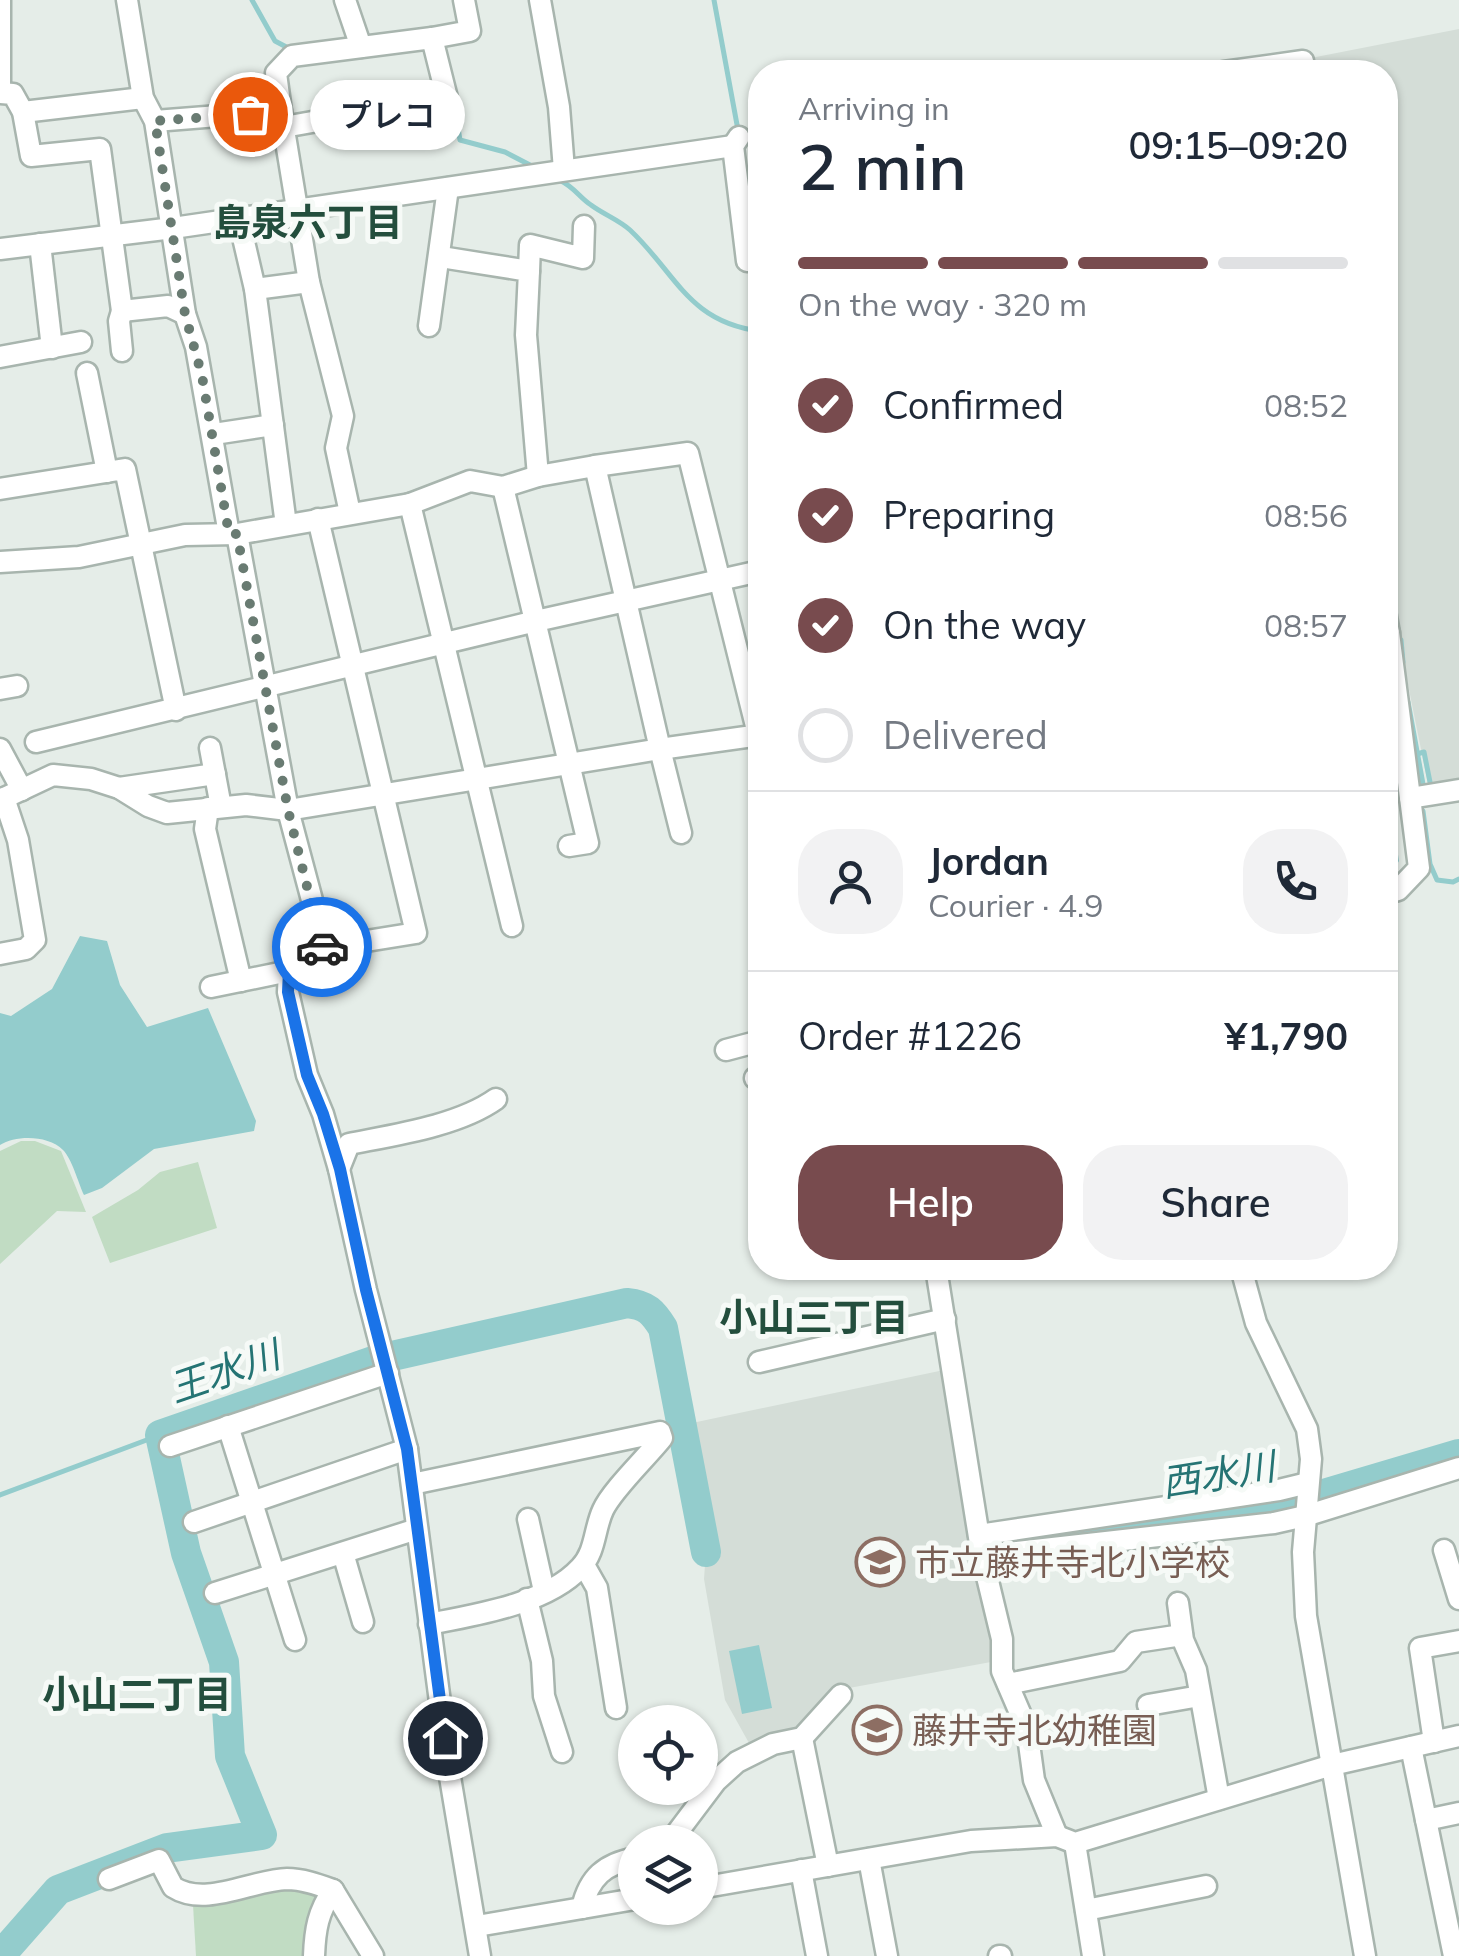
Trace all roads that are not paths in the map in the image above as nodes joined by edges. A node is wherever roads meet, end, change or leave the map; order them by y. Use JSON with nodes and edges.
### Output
{"nodes":[{"id":1,"x":0,"y":0,"type":"edge"},
{"id":2,"x":126,"y":0,"type":"edge"},
{"id":3,"x":344,"y":0,"type":"edge"},
{"id":4,"x":464,"y":0,"type":"edge"},
{"id":5,"x":540,"y":0,"type":"edge"},
{"id":6,"x":432,"y":38,"type":"junction"},
{"id":7,"x":361,"y":47,"type":"junction"},
{"id":8,"x":0,"y":92,"type":"edge"},
{"id":9,"x":143,"y":98,"type":"junction"},
{"id":10,"x":23,"y":112,"type":"junction"},
{"id":11,"x":283,"y":119,"type":"junction"},
{"id":12,"x":155,"y":121,"type":"junction"},
{"id":13,"x":564,"y":170,"type":"junction"},
{"id":14,"x":448,"y":188,"type":"junction"},
{"id":15,"x":296,"y":208,"type":"junction"},
{"id":16,"x":238,"y":216,"type":"junction"},
{"id":17,"x":584,"y":226,"type":"dead end"},
{"id":18,"x":173,"y":228,"type":"junction"},
{"id":19,"x":110,"y":236,"type":"junction"},
{"id":20,"x":40,"y":244,"type":"junction"},
{"id":21,"x":0,"y":249,"type":"edge"},
{"id":22,"x":440,"y":257,"type":"junction"},
{"id":23,"x":748,"y":261,"type":"edge"},
{"id":24,"x":529,"y":271,"type":"junction"},
{"id":25,"x":309,"y":282,"type":"junction"},
{"id":26,"x":255,"y":289,"type":"junction"},
{"id":27,"x":122,"y":310,"type":"junction"},
{"id":28,"x":185,"y":314,"type":"junction"},
{"id":29,"x":429,"y":326,"type":"dead end"},
{"id":30,"x":81,"y":342,"type":"dead end"},
{"id":31,"x":52,"y":348,"type":"junction"},
{"id":32,"x":122,"y":351,"type":"dead end"},
{"id":33,"x":0,"y":357,"type":"edge"},
{"id":34,"x":87,"y":373,"type":"dead end"},
{"id":35,"x":273,"y":425,"type":"junction"},
{"id":36,"x":214,"y":434,"type":"junction"},
{"id":37,"x":595,"y":466,"type":"junction"},
{"id":38,"x":107,"y":472,"type":"junction"},
{"id":39,"x":538,"y":476,"type":"junction"},
{"id":40,"x":504,"y":486,"type":"junction"},
{"id":41,"x":0,"y":488,"type":"edge"},
{"id":42,"x":410,"y":504,"type":"junction"},
{"id":43,"x":350,"y":512,"type":"junction"},
{"id":44,"x":318,"y":518,"type":"junction"},
{"id":45,"x":286,"y":524,"type":"junction"},
{"id":46,"x":233,"y":534,"type":"junction"},
{"id":47,"x":139,"y":544,"type":"junction"},
{"id":48,"x":0,"y":562,"type":"edge"},
{"id":49,"x":748,"y":574,"type":"edge"},
{"id":50,"x":718,"y":579,"type":"junction"},
{"id":51,"x":626,"y":603,"type":"junction"},
{"id":52,"x":536,"y":621,"type":"junction"},
{"id":53,"x":444,"y":643,"type":"junction"},
{"id":54,"x":352,"y":666,"type":"junction"},
{"id":55,"x":266,"y":686,"type":"junction"},
{"id":56,"x":748,"y":692,"type":"edge"},
{"id":57,"x":176,"y":710,"type":"junction"},
{"id":58,"x":1398,"y":712,"type":"edge"},
{"id":59,"x":748,"y":738,"type":"edge"},
{"id":60,"x":36,"y":742,"type":"dead end"},
{"id":61,"x":210,"y":748,"type":"dead end"},
{"id":62,"x":0,"y":749,"type":"edge"},
{"id":63,"x":660,"y":749,"type":"junction"},
{"id":64,"x":568,"y":762,"type":"junction"},
{"id":65,"x":215,"y":774,"type":"junction"},
{"id":66,"x":477,"y":778,"type":"junction"},
{"id":67,"x":118,"y":788,"type":"junction"},
{"id":68,"x":1459,"y":790,"type":"edge"},
{"id":69,"x":383,"y":794,"type":"junction"},
{"id":70,"x":9,"y":796,"type":"edge"},
{"id":71,"x":1410,"y":798,"type":"junction"},
{"id":72,"x":215,"y":808,"type":"junction"},
{"id":73,"x":288,"y":810,"type":"junction"},
{"id":74,"x":681,"y":832,"type":"dead end"},
{"id":75,"x":569,"y":846,"type":"dead end"},
{"id":76,"x":1398,"y":890,"type":"edge"},
{"id":77,"x":512,"y":926,"type":"dead end"},
{"id":78,"x":322,"y":948,"type":"junction"},
{"id":79,"x":0,"y":954,"type":"edge"},
{"id":80,"x":289,"y":971,"type":"junction"},
{"id":81,"x":241,"y":981,"type":"junction"},
{"id":82,"x":211,"y":987,"type":"dead end"},
{"id":83,"x":748,"y":1044,"type":"edge"},
{"id":84,"x":726,"y":1050,"type":"dead end"},
{"id":85,"x":496,"y":1100,"type":"dead end"},
{"id":86,"x":340,"y":1169,"type":"junction"},
{"id":87,"x":938,"y":1280,"type":"edge"},
{"id":88,"x":1244,"y":1280,"type":"edge"},
{"id":89,"x":945,"y":1320,"type":"junction"},
{"id":90,"x":760,"y":1362,"type":"dead end"},
{"id":91,"x":388,"y":1373,"type":"junction"},
{"id":92,"x":228,"y":1426,"type":"junction"},
{"id":93,"x":170,"y":1446,"type":"dead end"},
{"id":94,"x":407,"y":1449,"type":"junction"},
{"id":95,"x":1459,"y":1468,"type":"edge"},
{"id":96,"x":1308,"y":1482,"type":"junction"},
{"id":97,"x":412,"y":1484,"type":"junction"},
{"id":98,"x":252,"y":1502,"type":"junction"},
{"id":99,"x":1304,"y":1516,"type":"junction"},
{"id":100,"x":528,"y":1519,"type":"dead end"},
{"id":101,"x":194,"y":1522,"type":"dead end"},
{"id":102,"x":417,"y":1529,"type":"junction"},
{"id":103,"x":981,"y":1546,"type":"junction"},
{"id":104,"x":1444,"y":1550,"type":"dead end"},
{"id":105,"x":343,"y":1552,"type":"junction"},
{"id":106,"x":584,"y":1565,"type":"junction"},
{"id":107,"x":1455,"y":1571,"type":"edge"},
{"id":108,"x":275,"y":1574,"type":"junction"},
{"id":109,"x":215,"y":1593,"type":"dead end"},
{"id":110,"x":536,"y":1595,"type":"junction"},
{"id":111,"x":1459,"y":1598,"type":"edge"},
{"id":112,"x":1178,"y":1602,"type":"dead end"},
{"id":113,"x":363,"y":1622,"type":"dead end"},
{"id":114,"x":429,"y":1624,"type":"junction"},
{"id":115,"x":1182,"y":1635,"type":"junction"},
{"id":116,"x":295,"y":1640,"type":"dead end"},
{"id":117,"x":1459,"y":1641,"type":"edge"},
{"id":118,"x":1008,"y":1684,"type":"junction"},
{"id":119,"x":841,"y":1695,"type":"dead end"},
{"id":120,"x":1200,"y":1696,"type":"junction"},
{"id":121,"x":1148,"y":1705,"type":"dead end"},
{"id":122,"x":616,"y":1708,"type":"dead end"},
{"id":123,"x":1459,"y":1736,"type":"edge"},
{"id":124,"x":802,"y":1738,"type":"junction"},
{"id":125,"x":1434,"y":1742,"type":"junction"},
{"id":126,"x":1412,"y":1747,"type":"junction"},
{"id":127,"x":562,"y":1752,"type":"dead end"},
{"id":128,"x":1332,"y":1765,"type":"junction"},
{"id":129,"x":1219,"y":1799,"type":"junction"},
{"id":130,"x":1459,"y":1813,"type":"edge"},
{"id":131,"x":1426,"y":1820,"type":"junction"},
{"id":132,"x":683,"y":1825,"type":"edge"},
{"id":133,"x":1066,"y":1839,"type":"junction"},
{"id":134,"x":869,"y":1859,"type":"junction"},
{"id":135,"x":618,"y":1864,"type":"edge"},
{"id":136,"x":828,"y":1866,"type":"junction"},
{"id":137,"x":801,"y":1870,"type":"junction"},
{"id":138,"x":109,"y":1879,"type":"dead end"},
{"id":139,"x":718,"y":1885,"type":"edge"},
{"id":140,"x":1206,"y":1886,"type":"dead end"},
{"id":141,"x":333,"y":1890,"type":"junction"},
{"id":142,"x":618,"y":1902,"type":"edge"},
{"id":143,"x":582,"y":1908,"type":"junction"},
{"id":144,"x":1086,"y":1910,"type":"junction"},
{"id":145,"x":477,"y":1926,"type":"junction"},
{"id":146,"x":314,"y":1956,"type":"edge"},
{"id":147,"x":373,"y":1956,"type":"edge"},
{"id":148,"x":480,"y":1956,"type":"edge"},
{"id":149,"x":817,"y":1956,"type":"edge"},
{"id":150,"x":886,"y":1956,"type":"edge"},
{"id":151,"x":1093,"y":1956,"type":"edge"},
{"id":152,"x":1365,"y":1956,"type":"edge"},
{"id":153,"x":1454,"y":1956,"type":"edge"}],
"edges":[{"from":1,"to":8,"type":"street"},
{"from":2,"to":9,"type":"street"},
{"from":3,"to":7,"type":"street"},
{"from":4,"to":6,"type":"street"},
{"from":5,"to":13,"type":"street"},
{"from":6,"to":7,"type":"street"},
{"from":6,"to":11,"type":"street"},
{"from":7,"to":11,"type":"street"},
{"from":8,"to":10,"type":"street"},
{"from":9,"to":10,"type":"street"},
{"from":9,"to":12,"type":"street"},
{"from":10,"to":19,"type":"street"},
{"from":11,"to":12,"type":"street"},
{"from":11,"to":15,"type":"street"},
{"from":12,"to":18,"type":"street"},
{"from":13,"to":14,"type":"street"},
{"from":13,"to":23,"type":"street"},
{"from":14,"to":15,"type":"street"},
{"from":14,"to":22,"type":"street"},
{"from":15,"to":16,"type":"street"},
{"from":15,"to":25,"type":"street"},
{"from":16,"to":18,"type":"street"},
{"from":16,"to":26,"type":"street"},
{"from":17,"to":24,"type":"street"},
{"from":18,"to":19,"type":"street"},
{"from":18,"to":28,"type":"street"},
{"from":19,"to":20,"type":"street"},
{"from":19,"to":27,"type":"street"},
{"from":20,"to":21,"type":"street"},
{"from":20,"to":31,"type":"street"},
{"from":22,"to":24,"type":"street"},
{"from":22,"to":29,"type":"street"},
{"from":24,"to":39,"type":"street"},
{"from":25,"to":26,"type":"street"},
{"from":25,"to":43,"type":"street"},
{"from":26,"to":35,"type":"street"},
{"from":27,"to":28,"type":"street"},
{"from":27,"to":32,"type":"street"},
{"from":28,"to":36,"type":"street"},
{"from":30,"to":31,"type":"street"},
{"from":31,"to":33,"type":"street"},
{"from":34,"to":38,"type":"street"},
{"from":35,"to":36,"type":"street"},
{"from":35,"to":45,"type":"street"},
{"from":36,"to":46,"type":"street"},
{"from":37,"to":39,"type":"street"},
{"from":37,"to":50,"type":"street"},
{"from":37,"to":51,"type":"street"},
{"from":38,"to":41,"type":"street"},
{"from":38,"to":47,"type":"street"},
{"from":39,"to":40,"type":"street"},
{"from":40,"to":42,"type":"street"},
{"from":40,"to":52,"type":"street"},
{"from":42,"to":43,"type":"street"},
{"from":42,"to":53,"type":"street"},
{"from":43,"to":44,"type":"street"},
{"from":44,"to":45,"type":"street"},
{"from":44,"to":54,"type":"street"},
{"from":45,"to":46,"type":"street"},
{"from":46,"to":47,"type":"street"},
{"from":46,"to":55,"type":"street"},
{"from":47,"to":48,"type":"street"},
{"from":47,"to":57,"type":"street"},
{"from":49,"to":50,"type":"street"},
{"from":50,"to":51,"type":"street"},
{"from":50,"to":56,"type":"street"},
{"from":51,"to":52,"type":"street"},
{"from":51,"to":63,"type":"street"},
{"from":52,"to":53,"type":"street"},
{"from":52,"to":64,"type":"street"},
{"from":53,"to":54,"type":"street"},
{"from":53,"to":66,"type":"street"},
{"from":54,"to":55,"type":"street"},
{"from":54,"to":69,"type":"street"},
{"from":55,"to":57,"type":"street"},
{"from":55,"to":73,"type":"street"},
{"from":57,"to":60,"type":"street"},
{"from":58,"to":71,"type":"street"},
{"from":59,"to":63,"type":"street"},
{"from":61,"to":65,"type":"street"},
{"from":62,"to":70,"type":"street"},
{"from":63,"to":64,"type":"street"},
{"from":63,"to":74,"type":"street"},
{"from":64,"to":66,"type":"street"},
{"from":64,"to":75,"type":"street"},
{"from":65,"to":67,"type":"street"},
{"from":65,"to":72,"type":"street"},
{"from":66,"to":69,"type":"street"},
{"from":66,"to":77,"type":"street"},
{"from":67,"to":70,"type":"street"},
{"from":67,"to":72,"type":"street"},
{"from":68,"to":71,"type":"street"},
{"from":69,"to":73,"type":"street"},
{"from":69,"to":78,"type":"street"},
{"from":70,"to":79,"type":"street"},
{"from":71,"to":76,"type":"street"},
{"from":72,"to":73,"type":"street"},
{"from":72,"to":81,"type":"street"},
{"from":73,"to":78,"type":"street"},
{"from":78,"to":80,"type":"street"},
{"from":80,"to":81,"type":"street"},
{"from":80,"to":86,"type":"street"},
{"from":81,"to":82,"type":"street"},
{"from":83,"to":84,"type":"street"},
{"from":85,"to":86,"type":"street"},
{"from":86,"to":91,"type":"street"},
{"from":87,"to":89,"type":"street"},
{"from":88,"to":96,"type":"street"},
{"from":89,"to":90,"type":"street"},
{"from":89,"to":103,"type":"street"},
{"from":91,"to":92,"type":"street"},
{"from":91,"to":94,"type":"street"},
{"from":92,"to":93,"type":"street"},
{"from":92,"to":98,"type":"street"},
{"from":94,"to":97,"type":"street"},
{"from":94,"to":98,"type":"street"},
{"from":95,"to":99,"type":"street"},
{"from":96,"to":99,"type":"street"},
{"from":96,"to":103,"type":"street"},
{"from":97,"to":102,"type":"street"},
{"from":97,"to":106,"type":"street"},
{"from":98,"to":101,"type":"street"},
{"from":98,"to":108,"type":"street"},
{"from":99,"to":103,"type":"street"},
{"from":99,"to":128,"type":"street"},
{"from":100,"to":110,"type":"street"},
{"from":102,"to":105,"type":"street"},
{"from":102,"to":114,"type":"street"},
{"from":103,"to":118,"type":"street"},
{"from":104,"to":107,"type":"street"},
{"from":105,"to":108,"type":"street"},
{"from":105,"to":113,"type":"street"},
{"from":106,"to":110,"type":"street"},
{"from":106,"to":122,"type":"street"},
{"from":107,"to":111,"type":"street"},
{"from":108,"to":109,"type":"street"},
{"from":108,"to":116,"type":"street"},
{"from":110,"to":114,"type":"street"},
{"from":110,"to":127,"type":"street"},
{"from":112,"to":115,"type":"street"},
{"from":114,"to":145,"type":"street"},
{"from":115,"to":118,"type":"street"},
{"from":115,"to":120,"type":"street"},
{"from":117,"to":125,"type":"street"},
{"from":118,"to":133,"type":"street"},
{"from":119,"to":124,"type":"street"},
{"from":120,"to":121,"type":"street"},
{"from":120,"to":129,"type":"street"},
{"from":123,"to":125,"type":"street"},
{"from":124,"to":132,"type":"street"},
{"from":124,"to":136,"type":"street"},
{"from":125,"to":126,"type":"street"},
{"from":126,"to":128,"type":"street"},
{"from":126,"to":131,"type":"street"},
{"from":128,"to":129,"type":"street"},
{"from":128,"to":152,"type":"street"},
{"from":129,"to":133,"type":"street"},
{"from":130,"to":131,"type":"street"},
{"from":131,"to":153,"type":"street"},
{"from":133,"to":134,"type":"street"},
{"from":133,"to":144,"type":"street"},
{"from":134,"to":136,"type":"street"},
{"from":134,"to":150,"type":"street"},
{"from":135,"to":143,"type":"street"},
{"from":136,"to":137,"type":"street"},
{"from":137,"to":139,"type":"street"},
{"from":137,"to":149,"type":"street"},
{"from":138,"to":141,"type":"street"},
{"from":140,"to":144,"type":"street"},
{"from":141,"to":146,"type":"street"},
{"from":141,"to":147,"type":"street"},
{"from":142,"to":143,"type":"street"},
{"from":143,"to":145,"type":"street"},
{"from":144,"to":151,"type":"street"},
{"from":145,"to":148,"type":"street"}]}
